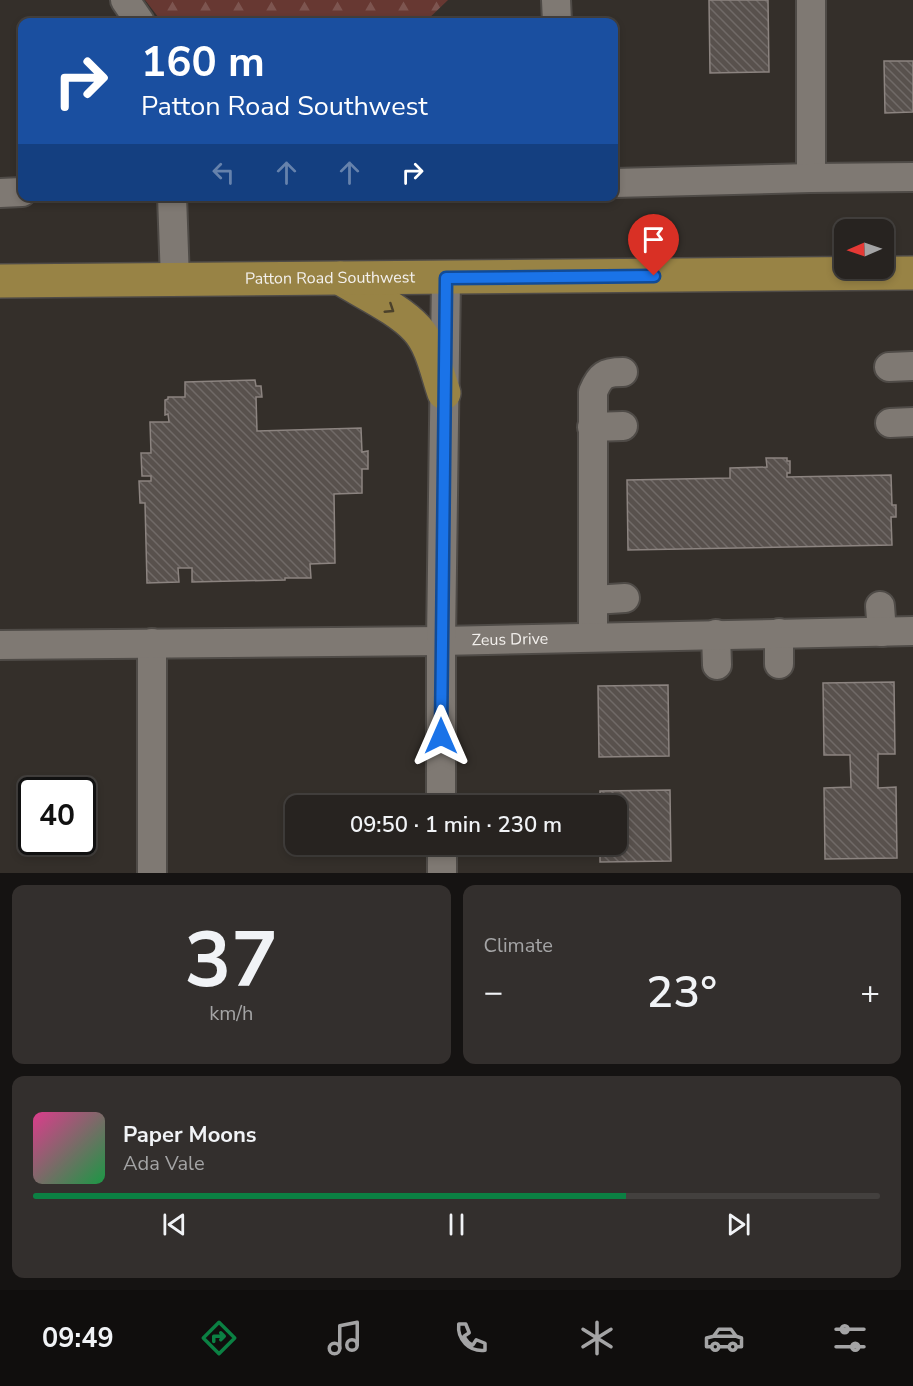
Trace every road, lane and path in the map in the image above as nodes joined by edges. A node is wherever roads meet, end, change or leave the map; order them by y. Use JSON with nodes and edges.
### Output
{"nodes":[{"id":1,"x":125,"y":0,"type":"edge"},
{"id":2,"x":556,"y":0,"type":"edge"},
{"id":3,"x":811,"y":0,"type":"edge"},
{"id":4,"x":137,"y":18,"type":"edge"},
{"id":5,"x":556,"y":18,"type":"edge"},
{"id":6,"x":913,"y":177,"type":"edge"},
{"id":7,"x":811,"y":178,"type":"junction"},
{"id":8,"x":618,"y":183,"type":"edge"},
{"id":9,"x":18,"y":192,"type":"edge"},
{"id":10,"x":0,"y":193,"type":"edge"},
{"id":11,"x":172,"y":201,"type":"edge"},
{"id":12,"x":913,"y":273,"type":"edge"},
{"id":13,"x":340,"y":278,"type":"junction"},
{"id":14,"x":446,"y":278,"type":"junction"},
{"id":15,"x":175,"y":280,"type":"junction"},
{"id":16,"x":0,"y":281,"type":"edge"},
{"id":17,"x":623,"y":372,"type":"dead end"},
{"id":18,"x":444,"y":393,"type":"junction"},
{"id":19,"x":623,"y":426,"type":"dead end"},
{"id":20,"x":592,"y":427,"type":"junction"},
{"id":21,"x":625,"y":598,"type":"dead end"},
{"id":22,"x":594,"y":600,"type":"junction"},
{"id":23,"x":913,"y":632,"type":"edge"},
{"id":24,"x":779,"y":633,"type":"junction"},
{"id":25,"x":716,"y":634,"type":"junction"},
{"id":26,"x":593,"y":637,"type":"junction"},
{"id":27,"x":441,"y":641,"type":"junction"},
{"id":28,"x":152,"y":643,"type":"junction"},
{"id":29,"x":0,"y":645,"type":"edge"},
{"id":30,"x":779,"y":664,"type":"dead end"},
{"id":31,"x":717,"y":665,"type":"dead end"},
{"id":32,"x":441,"y":795,"type":"edge"},
{"id":33,"x":442,"y":855,"type":"edge"},
{"id":34,"x":152,"y":873,"type":"edge"},
{"id":35,"x":442,"y":873,"type":"edge"}],
"edges":[{"from":1,"to":4,"type":"street"},
{"from":2,"to":5,"type":"street"},
{"from":3,"to":7,"type":"street"},
{"from":6,"to":7,"type":"street"},
{"from":7,"to":8,"type":"street"},
{"from":9,"to":10,"type":"street"},
{"from":11,"to":15,"type":"street"},
{"from":12,"to":14,"type":"main road","name":"Patton Road Southwest"},
{"from":13,"to":14,"type":"main road","name":"Patton Road Southwest"},
{"from":13,"to":15,"type":"main road","name":"Patton Road Southwest"},
{"from":13,"to":18,"type":"main road","one_way":true},
{"from":14,"to":18,"type":"street"},
{"from":15,"to":16,"type":"main road","name":"Patton Road Southwest"},
{"from":17,"to":20,"type":"street"},
{"from":18,"to":27,"type":"street"},
{"from":19,"to":20,"type":"street"},
{"from":20,"to":22,"type":"street"},
{"from":21,"to":22,"type":"street"},
{"from":22,"to":26,"type":"street"},
{"from":23,"to":24,"type":"street","name":"Zeus Drive"},
{"from":24,"to":25,"type":"street","name":"Zeus Drive"},
{"from":24,"to":30,"type":"street"},
{"from":25,"to":26,"type":"street","name":"Zeus Drive"},
{"from":25,"to":31,"type":"street"},
{"from":26,"to":27,"type":"street","name":"Zeus Drive"},
{"from":27,"to":28,"type":"street","name":"Zeus Drive"},
{"from":27,"to":32,"type":"street"},
{"from":28,"to":29,"type":"street","name":"Zeus Drive"},
{"from":28,"to":34,"type":"street"},
{"from":33,"to":35,"type":"street"}]}
